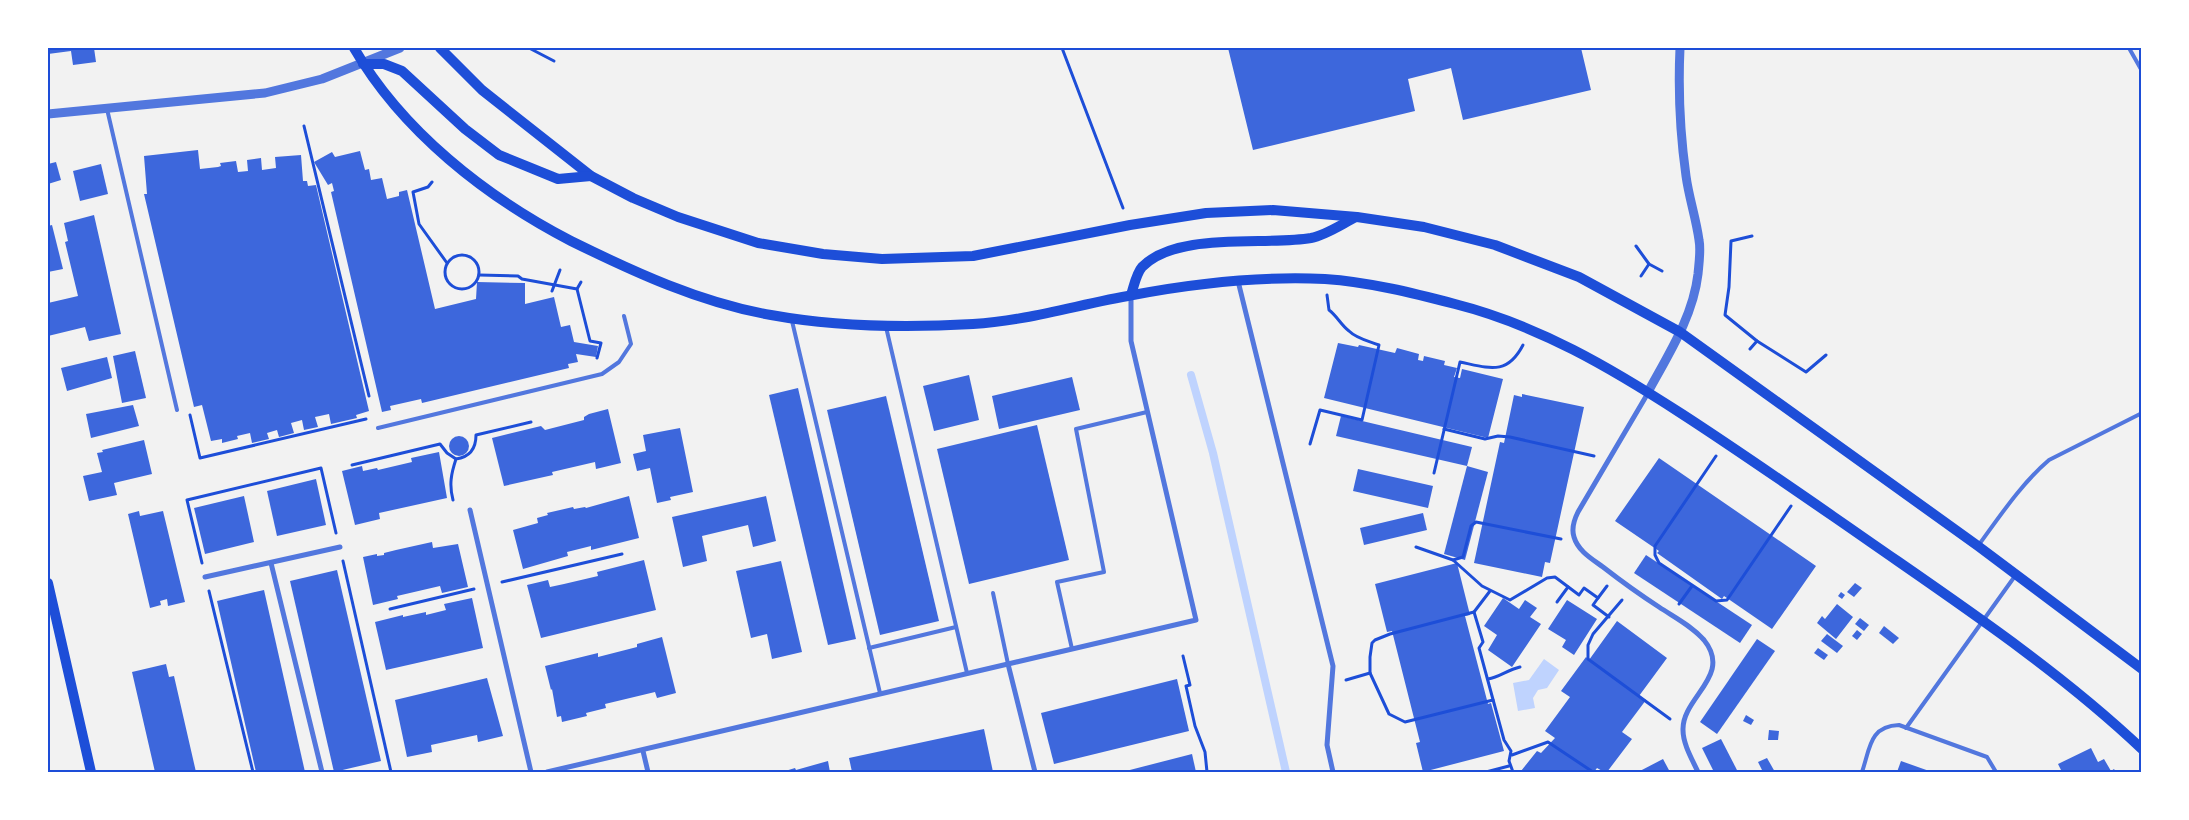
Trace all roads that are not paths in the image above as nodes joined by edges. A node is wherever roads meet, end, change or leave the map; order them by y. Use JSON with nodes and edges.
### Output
{"nodes":[{"id":1,"x":354,"y":48,"type":"edge"},
{"id":2,"x":400,"y":48,"type":"edge"},
{"id":3,"x":440,"y":48,"type":"edge"},
{"id":4,"x":1680,"y":48,"type":"edge"},
{"id":5,"x":2129,"y":48,"type":"edge"},
{"id":6,"x":363,"y":64,"type":"junction"},
{"id":7,"x":2142,"y":71,"type":"edge"},
{"id":8,"x":108,"y":109,"type":"junction"},
{"id":9,"x":48,"y":114,"type":"edge"},
{"id":10,"x":591,"y":176,"type":"junction"},
{"id":11,"x":1357,"y":217,"type":"junction"},
{"id":12,"x":1238,"y":280,"type":"junction"},
{"id":13,"x":1131,"y":295,"type":"junction"},
{"id":14,"x":624,"y":316,"type":"dead end"},
{"id":15,"x":792,"y":317,"type":"junction"},
{"id":16,"x":886,"y":327,"type":"junction"},
{"id":17,"x":1680,"y":332,"type":"junction"},
{"id":18,"x":1648,"y":392,"type":"junction"},
{"id":19,"x":177,"y":410,"type":"dead end"},
{"id":20,"x":1147,"y":412,"type":"junction"},
{"id":21,"x":2142,"y":413,"type":"edge"},
{"id":22,"x":378,"y":428,"type":"dead end"},
{"id":23,"x":470,"y":510,"type":"dead end"},
{"id":24,"x":1978,"y":546,"type":"junction"},
{"id":25,"x":340,"y":547,"type":"dead end"},
{"id":26,"x":271,"y":562,"type":"junction"},
{"id":27,"x":2017,"y":574,"type":"junction"},
{"id":28,"x":205,"y":577,"type":"dead end"},
{"id":29,"x":48,"y":583,"type":"edge"},
{"id":30,"x":993,"y":593,"type":"dead end"},
{"id":31,"x":1982,"y":620,"type":"junction"},
{"id":32,"x":956,"y":628,"type":"junction"},
{"id":33,"x":869,"y":648,"type":"junction"},
{"id":34,"x":1072,"y":649,"type":"junction"},
{"id":35,"x":1008,"y":664,"type":"junction"},
{"id":36,"x":2142,"y":669,"type":"edge"},
{"id":37,"x":967,"y":673,"type":"junction"},
{"id":38,"x":880,"y":693,"type":"junction"},
{"id":39,"x":1906,"y":728,"type":"junction"},
{"id":40,"x":2142,"y":749,"type":"edge"},
{"id":41,"x":643,"y":750,"type":"junction"},
{"id":42,"x":91,"y":772,"type":"edge"},
{"id":43,"x":322,"y":772,"type":"edge"},
{"id":44,"x":531,"y":772,"type":"edge"},
{"id":45,"x":547,"y":772,"type":"edge"},
{"id":46,"x":648,"y":772,"type":"edge"},
{"id":47,"x":1035,"y":772,"type":"edge"},
{"id":48,"x":1334,"y":772,"type":"edge"},
{"id":49,"x":1698,"y":772,"type":"edge"},
{"id":50,"x":1862,"y":772,"type":"edge"},
{"id":51,"x":1996,"y":772,"type":"edge"}],
"edges":[{"from":1,"to":6,"type":"main road"},
{"from":2,"to":6,"type":"street"},
{"from":3,"to":10,"type":"main road"},
{"from":4,"to":17,"type":"street"},
{"from":5,"to":7,"type":"lane"},
{"from":6,"to":8,"type":"street"},
{"from":6,"to":10,"type":"main road"},
{"from":6,"to":15,"type":"main road"},
{"from":8,"to":9,"type":"street"},
{"from":8,"to":19,"type":"lane"},
{"from":10,"to":11,"type":"main road"},
{"from":11,"to":13,"type":"main road"},
{"from":11,"to":17,"type":"main road"},
{"from":12,"to":13,"type":"main road"},
{"from":12,"to":18,"type":"main road"},
{"from":12,"to":48,"type":"street"},
{"from":13,"to":16,"type":"main road"},
{"from":13,"to":20,"type":"street"},
{"from":14,"to":22,"type":"lane"},
{"from":15,"to":16,"type":"main road"},
{"from":15,"to":33,"type":"lane"},
{"from":16,"to":32,"type":"lane"},
{"from":17,"to":18,"type":"street"},
{"from":17,"to":24,"type":"main road"},
{"from":18,"to":31,"type":"main road"},
{"from":18,"to":49,"type":"street"},
{"from":20,"to":34,"type":"lane"},
{"from":20,"to":34,"type":"street"},
{"from":21,"to":24,"type":"lane"},
{"from":23,"to":44,"type":"street"},
{"from":24,"to":27,"type":"main road"},
{"from":25,"to":26,"type":"street"},
{"from":26,"to":28,"type":"street"},
{"from":26,"to":43,"type":"street"},
{"from":27,"to":31,"type":"lane"},
{"from":27,"to":36,"type":"main road"},
{"from":29,"to":42,"type":"main road"},
{"from":30,"to":35,"type":"lane"},
{"from":31,"to":39,"type":"lane"},
{"from":31,"to":40,"type":"main road"},
{"from":32,"to":33,"type":"lane"},
{"from":32,"to":37,"type":"lane"},
{"from":33,"to":38,"type":"lane"},
{"from":34,"to":35,"type":"street"},
{"from":35,"to":37,"type":"street"},
{"from":35,"to":47,"type":"street"},
{"from":37,"to":38,"type":"street"},
{"from":38,"to":41,"type":"street"},
{"from":39,"to":50,"type":"lane"},
{"from":39,"to":51,"type":"lane"},
{"from":41,"to":45,"type":"street"},
{"from":41,"to":46,"type":"street"}]}
